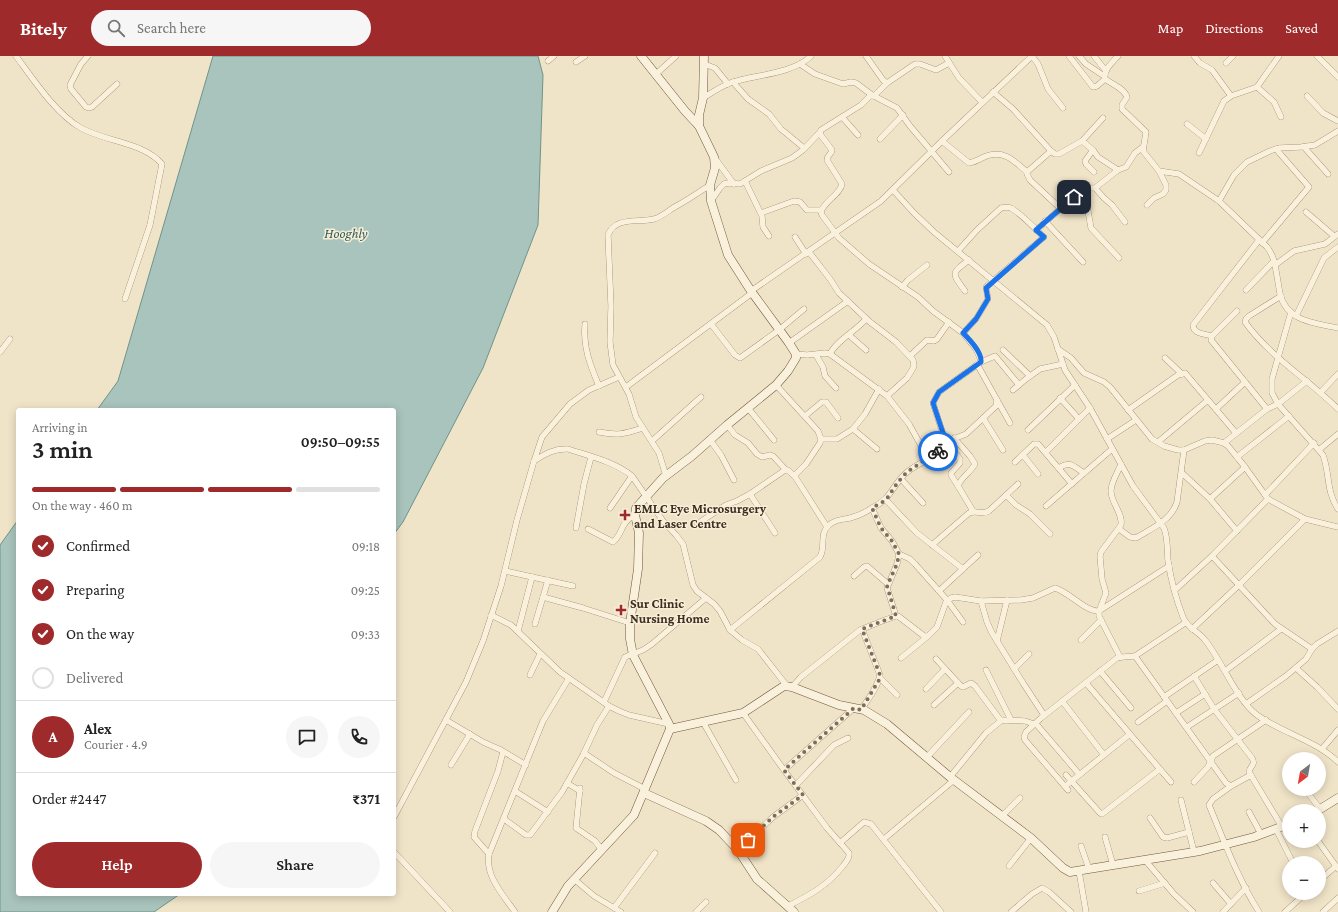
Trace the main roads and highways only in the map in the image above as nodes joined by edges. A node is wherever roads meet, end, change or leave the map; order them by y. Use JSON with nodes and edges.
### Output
{"nodes":[{"id":1,"x":641,"y":56,"type":"edge"},
{"id":2,"x":704,"y":60,"type":"edge"},
{"id":3,"x":699,"y":126,"type":"junction"},
{"id":4,"x":669,"y":726,"type":"junction"},
{"id":5,"x":644,"y":791,"type":"junction"},
{"id":6,"x":1338,"y":798,"type":"edge"},
{"id":7,"x":1326,"y":805,"type":"edge"},
{"id":8,"x":1282,"y":827,"type":"edge"},
{"id":9,"x":552,"y":912,"type":"edge"},
{"id":10,"x":794,"y":912,"type":"edge"}],
"edges":[{"from":1,"to":3,"type":"main road"},
{"from":2,"to":3,"type":"main road"},
{"from":3,"to":4,"type":"main road"},
{"from":4,"to":5,"type":"main road"},
{"from":4,"to":8,"type":"main road"},
{"from":5,"to":9,"type":"main road"},
{"from":5,"to":10,"type":"main road"},
{"from":6,"to":7,"type":"main road"}]}
